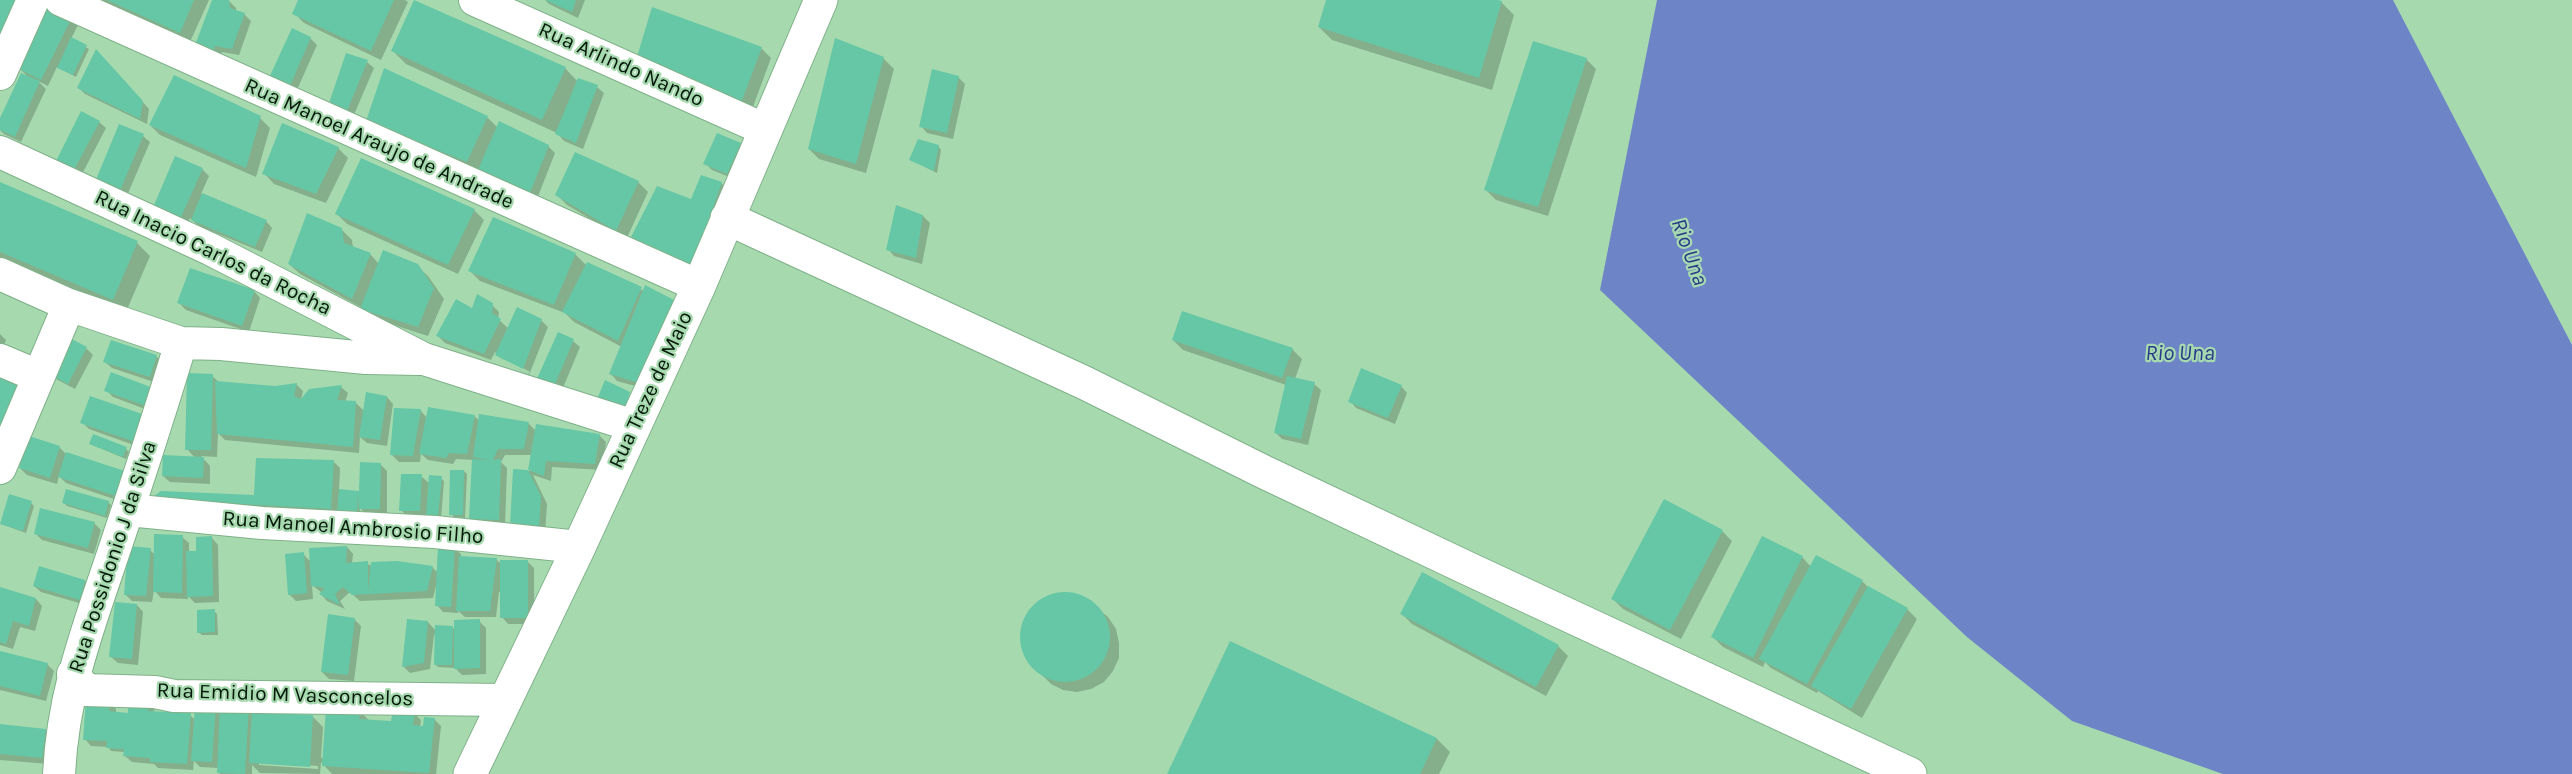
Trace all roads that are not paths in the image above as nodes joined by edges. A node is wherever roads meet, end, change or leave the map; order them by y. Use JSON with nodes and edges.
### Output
{"nodes":[{"id":1,"x":33,"y":0,"type":"edge"},
{"id":2,"x":61,"y":0,"type":"edge"},
{"id":3,"x":475,"y":0,"type":"edge"},
{"id":4,"x":821,"y":0,"type":"edge"},
{"id":5,"x":0,"y":74,"type":"edge"},
{"id":6,"x":766,"y":130,"type":"junction"},
{"id":7,"x":0,"y":152,"type":"edge"},
{"id":8,"x":727,"y":218,"type":"junction"},
{"id":9,"x":0,"y":274,"type":"edge"},
{"id":10,"x":699,"y":286,"type":"junction"},
{"id":11,"x":69,"y":305,"type":"junction"},
{"id":12,"x":181,"y":343,"type":"junction"},
{"id":13,"x":424,"y":359,"type":"junction"},
{"id":14,"x":0,"y":360,"type":"edge"},
{"id":15,"x":38,"y":376,"type":"junction"},
{"id":16,"x":634,"y":426,"type":"junction"},
{"id":17,"x":0,"y":468,"type":"edge"},
{"id":18,"x":128,"y":510,"type":"junction"},
{"id":19,"x":579,"y":547,"type":"junction"},
{"id":20,"x":73,"y":674,"type":"junction"},
{"id":21,"x":505,"y":700,"type":"junction"},
{"id":22,"x":59,"y":774,"type":"edge"},
{"id":23,"x":470,"y":774,"type":"edge"},
{"id":24,"x":1910,"y":774,"type":"edge"}],
"edges":[{"from":1,"to":5,"type":"street"},
{"from":2,"to":10,"type":"street","name":"Rua Manoel Araujo de Andrade"},
{"from":3,"to":6,"type":"street","name":"Rua Arlindo Nando"},
{"from":4,"to":6,"type":"street","name":"Rua Treze de Maio"},
{"from":6,"to":8,"type":"street","name":"Rua Treze de Maio"},
{"from":7,"to":13,"type":"street","name":"Rua Inacio Carlos da Rocha"},
{"from":8,"to":10,"type":"street","name":"Rua Treze de Maio"},
{"from":8,"to":24,"type":"street"},
{"from":9,"to":11,"type":"street","name":"Rua Inacio Carlos da Rocha"},
{"from":10,"to":16,"type":"street","name":"Rua Treze de Maio"},
{"from":11,"to":12,"type":"street","name":"Rua Inacio Carlos da Rocha"},
{"from":11,"to":15,"type":"street"},
{"from":12,"to":13,"type":"street","name":"Rua Inacio Carlos da Rocha"},
{"from":12,"to":18,"type":"street","name":"Rua Possidonio J da Silva"},
{"from":13,"to":16,"type":"street","name":"Rua Inacio Carlos da Rocha"},
{"from":14,"to":15,"type":"street"},
{"from":15,"to":17,"type":"street"},
{"from":16,"to":19,"type":"street","name":"Rua Treze de Maio"},
{"from":18,"to":19,"type":"street","name":"Rua Manoel Ambrosio Filho"},
{"from":18,"to":20,"type":"street","name":"Rua Possidonio J da Silva"},
{"from":19,"to":21,"type":"street","name":"Rua Treze de Maio"},
{"from":20,"to":21,"type":"street","name":"Rua Emidio M Vasconcelos"},
{"from":20,"to":22,"type":"street","name":"Rua Possidonio J da Silva"},
{"from":21,"to":23,"type":"street","name":"Rua Treze de Maio"}]}
